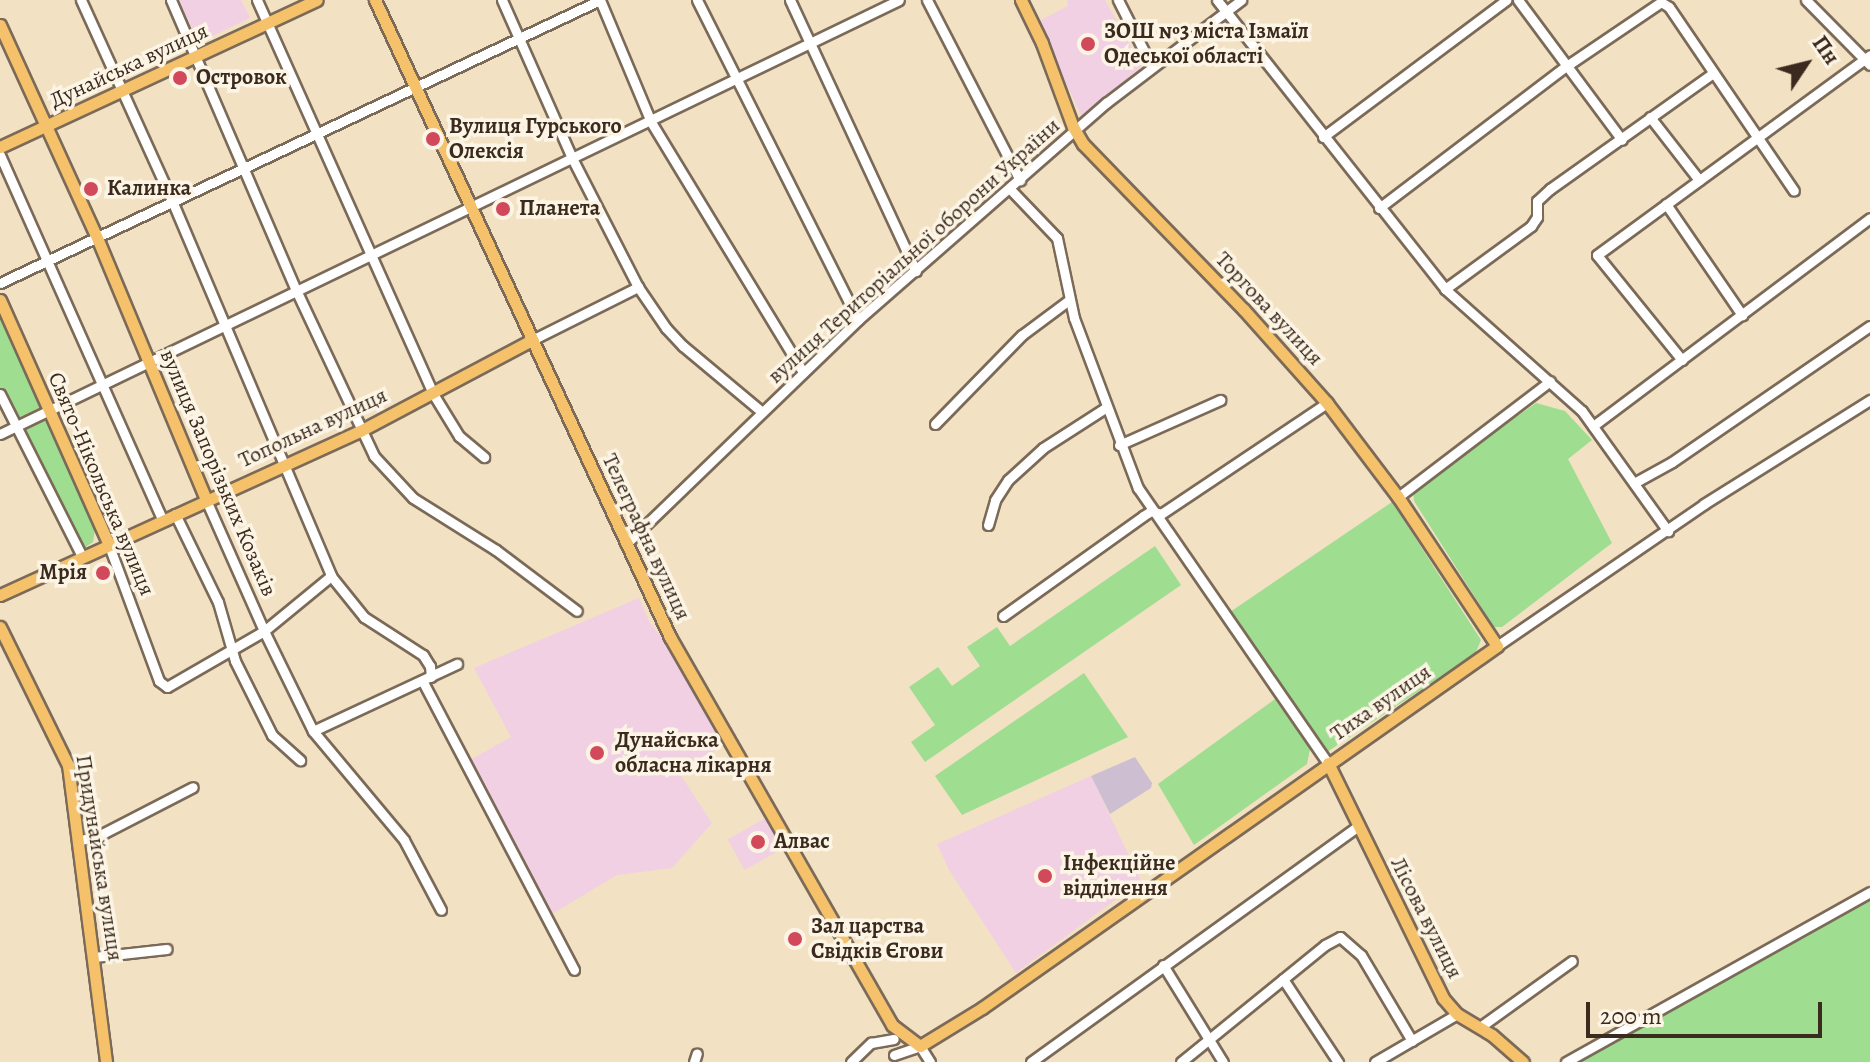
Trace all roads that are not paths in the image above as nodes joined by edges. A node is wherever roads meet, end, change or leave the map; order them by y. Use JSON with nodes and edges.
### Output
{"nodes":[{"id":1,"x":81,"y":0,"type":"edge"},
{"id":2,"x":171,"y":0,"type":"edge"},
{"id":3,"x":257,"y":0,"type":"edge"},
{"id":4,"x":317,"y":0,"type":"edge"},
{"id":5,"x":375,"y":0,"type":"edge"},
{"id":6,"x":502,"y":0,"type":"edge"},
{"id":7,"x":600,"y":0,"type":"edge"},
{"id":8,"x":697,"y":0,"type":"edge"},
{"id":9,"x":790,"y":0,"type":"edge"},
{"id":10,"x":899,"y":0,"type":"edge"},
{"id":11,"x":927,"y":0,"type":"edge"},
{"id":12,"x":1021,"y":0,"type":"edge"},
{"id":13,"x":1118,"y":0,"type":"edge"},
{"id":14,"x":1217,"y":0,"type":"edge"},
{"id":15,"x":1241,"y":0,"type":"edge"},
{"id":16,"x":1506,"y":0,"type":"edge"},
{"id":17,"x":1518,"y":0,"type":"edge"},
{"id":18,"x":1806,"y":0,"type":"edge"},
{"id":19,"x":1225,"y":12,"type":"junction"},
{"id":20,"x":268,"y":23,"type":"junction"},
{"id":21,"x":0,"y":25,"type":"edge"},
{"id":22,"x":519,"y":36,"type":"junction"},
{"id":23,"x":810,"y":43,"type":"junction"},
{"id":24,"x":196,"y":57,"type":"junction"},
{"id":25,"x":1868,"y":60,"type":"edge"},
{"id":26,"x":1152,"y":67,"type":"junction"},
{"id":27,"x":1565,"y":67,"type":"junction"},
{"id":28,"x":1713,"y":73,"type":"junction"},
{"id":29,"x":735,"y":81,"type":"junction"},
{"id":30,"x":416,"y":87,"type":"junction"},
{"id":31,"x":121,"y":92,"type":"junction"},
{"id":32,"x":1650,"y":117,"type":"junction"},
{"id":33,"x":651,"y":122,"type":"junction"},
{"id":34,"x":45,"y":127,"type":"junction"},
{"id":35,"x":1075,"y":132,"type":"junction"},
{"id":36,"x":318,"y":134,"type":"junction"},
{"id":37,"x":1323,"y":137,"type":"junction"},
{"id":38,"x":1757,"y":138,"type":"junction"},
{"id":39,"x":1622,"y":140,"type":"junction"},
{"id":40,"x":0,"y":147,"type":"edge"},
{"id":41,"x":0,"y":155,"type":"edge"},
{"id":42,"x":573,"y":160,"type":"junction"},
{"id":43,"x":244,"y":170,"type":"junction"},
{"id":44,"x":1020,"y":180,"type":"junction"},
{"id":45,"x":1699,"y":180,"type":"junction"},
{"id":46,"x":1010,"y":189,"type":"junction"},
{"id":47,"x":1794,"y":191,"type":"dead end"},
{"id":48,"x":173,"y":203,"type":"junction"},
{"id":49,"x":1666,"y":204,"type":"junction"},
{"id":50,"x":471,"y":208,"type":"junction"},
{"id":51,"x":1379,"y":208,"type":"junction"},
{"id":52,"x":1870,"y":218,"type":"edge"},
{"id":53,"x":98,"y":240,"type":"junction"},
{"id":54,"x":373,"y":256,"type":"junction"},
{"id":55,"x":50,"y":262,"type":"junction"},
{"id":56,"x":916,"y":271,"type":"junction"},
{"id":57,"x":0,"y":283,"type":"edge"},
{"id":58,"x":638,"y":287,"type":"junction"},
{"id":59,"x":1445,"y":289,"type":"junction"},
{"id":60,"x":296,"y":290,"type":"junction"},
{"id":61,"x":0,"y":300,"type":"edge"},
{"id":62,"x":1069,"y":300,"type":"junction"},
{"id":63,"x":1742,"y":315,"type":"junction"},
{"id":64,"x":858,"y":320,"type":"junction"},
{"id":65,"x":1870,"y":326,"type":"edge"},
{"id":66,"x":223,"y":327,"type":"junction"},
{"id":67,"x":532,"y":340,"type":"junction"},
{"id":68,"x":1682,"y":360,"type":"junction"},
{"id":69,"x":148,"y":361,"type":"junction"},
{"id":70,"x":803,"y":372,"type":"junction"},
{"id":71,"x":1550,"y":381,"type":"junction"},
{"id":72,"x":102,"y":383,"type":"junction"},
{"id":73,"x":432,"y":392,"type":"junction"},
{"id":74,"x":0,"y":394,"type":"edge"},
{"id":75,"x":1220,"y":400,"type":"dead end"},
{"id":76,"x":1870,"y":400,"type":"edge"},
{"id":77,"x":1327,"y":403,"type":"junction"},
{"id":78,"x":1105,"y":408,"type":"junction"},
{"id":79,"x":48,"y":410,"type":"junction"},
{"id":80,"x":762,"y":412,"type":"junction"},
{"id":81,"x":935,"y":424,"type":"dead end"},
{"id":82,"x":18,"y":426,"type":"junction"},
{"id":83,"x":1593,"y":426,"type":"junction"},
{"id":84,"x":360,"y":431,"type":"junction"},
{"id":85,"x":0,"y":434,"type":"edge"},
{"id":86,"x":1119,"y":445,"type":"junction"},
{"id":87,"x":484,"y":457,"type":"dead end"},
{"id":88,"x":282,"y":465,"type":"junction"},
{"id":89,"x":1634,"y":483,"type":"junction"},
{"id":90,"x":1398,"y":497,"type":"junction"},
{"id":91,"x":206,"y":500,"type":"junction"},
{"id":92,"x":1151,"y":511,"type":"junction"},
{"id":93,"x":175,"y":514,"type":"junction"},
{"id":94,"x":162,"y":519,"type":"junction"},
{"id":95,"x":988,"y":525,"type":"dead end"},
{"id":96,"x":1668,"y":531,"type":"junction"},
{"id":97,"x":108,"y":543,"type":"junction"},
{"id":98,"x":626,"y":544,"type":"junction"},
{"id":99,"x":82,"y":556,"type":"junction"},
{"id":100,"x":331,"y":576,"type":"junction"},
{"id":101,"x":0,"y":595,"type":"edge"},
{"id":102,"x":577,"y":611,"type":"dead end"},
{"id":103,"x":1003,"y":616,"type":"dead end"},
{"id":104,"x":0,"y":627,"type":"edge"},
{"id":105,"x":264,"y":631,"type":"junction"},
{"id":106,"x":1497,"y":646,"type":"junction"},
{"id":107,"x":235,"y":649,"type":"junction"},
{"id":108,"x":457,"y":664,"type":"dead end"},
{"id":109,"x":427,"y":680,"type":"junction"},
{"id":110,"x":313,"y":731,"type":"junction"},
{"id":111,"x":300,"y":760,"type":"dead end"},
{"id":112,"x":1328,"y":763,"type":"junction"},
{"id":113,"x":193,"y":787,"type":"dead end"},
{"id":114,"x":1358,"y":826,"type":"junction"},
{"id":115,"x":78,"y":841,"type":"junction"},
{"id":116,"x":1870,"y":892,"type":"edge"},
{"id":117,"x":441,"y":910,"type":"dead end"},
{"id":118,"x":167,"y":949,"type":"dead end"},
{"id":119,"x":94,"y":957,"type":"junction"},
{"id":120,"x":1572,"y":961,"type":"dead end"},
{"id":121,"x":1163,"y":965,"type":"junction"},
{"id":122,"x":574,"y":970,"type":"dead end"},
{"id":123,"x":1283,"y":979,"type":"junction"},
{"id":124,"x":1457,"y":1014,"type":"junction"},
{"id":125,"x":892,"y":1025,"type":"junction"},
{"id":126,"x":1480,"y":1027,"type":"junction"},
{"id":127,"x":894,"y":1039,"type":"junction"},
{"id":128,"x":1209,"y":1040,"type":"junction"},
{"id":129,"x":1412,"y":1041,"type":"junction"},
{"id":130,"x":920,"y":1046,"type":"junction"},
{"id":131,"x":893,"y":1059,"type":"edge"},
{"id":132,"x":106,"y":1062,"type":"edge"},
{"id":133,"x":851,"y":1062,"type":"edge"},
{"id":134,"x":930,"y":1062,"type":"edge"},
{"id":135,"x":1031,"y":1062,"type":"edge"},
{"id":136,"x":1181,"y":1062,"type":"edge"},
{"id":137,"x":1223,"y":1062,"type":"edge"},
{"id":138,"x":1338,"y":1062,"type":"edge"},
{"id":139,"x":1375,"y":1062,"type":"edge"},
{"id":140,"x":1523,"y":1062,"type":"edge"},
{"id":141,"x":1566,"y":1062,"type":"edge"}],
"edges":[{"from":1,"to":31,"type":"street"},
{"from":2,"to":24,"type":"street"},
{"from":3,"to":20,"type":"street"},
{"from":4,"to":20,"type":"main road","name":"Дунайська вулиця"},
{"from":5,"to":30,"type":"main road","name":"Телеграфна вулиця"},
{"from":6,"to":22,"type":"street"},
{"from":7,"to":22,"type":"street"},
{"from":7,"to":33,"type":"street"},
{"from":8,"to":29,"type":"street"},
{"from":9,"to":23,"type":"street"},
{"from":10,"to":23,"type":"street"},
{"from":11,"to":44,"type":"street"},
{"from":12,"to":35,"type":"main road","name":"Торгова вулиця"},
{"from":13,"to":26,"type":"street"},
{"from":14,"to":19,"type":"street"},
{"from":15,"to":19,"type":"street","name":"вулиця Територіальної оборони України"},
{"from":16,"to":37,"type":"street"},
{"from":17,"to":27,"type":"street"},
{"from":18,"to":25,"type":"street"},
{"from":19,"to":26,"type":"street","name":"вулиця Територіальної оборони України"},
{"from":19,"to":37,"type":"street"},
{"from":20,"to":24,"type":"main road","name":"Дунайська вулиця"},
{"from":20,"to":36,"type":"street"},
{"from":21,"to":34,"type":"main road","name":"вулиця Запорізьких Козаків"},
{"from":22,"to":30,"type":"street"},
{"from":22,"to":42,"type":"street"},
{"from":23,"to":29,"type":"street"},
{"from":23,"to":56,"type":"street"},
{"from":24,"to":31,"type":"main road","name":"Дунайська вулиця"},
{"from":24,"to":43,"type":"street"},
{"from":25,"to":38,"type":"street"},
{"from":26,"to":35,"type":"street","name":"вулиця Територіальної оборони України"},
{"from":27,"to":28,"type":"street"},
{"from":27,"to":39,"type":"street"},
{"from":27,"to":51,"type":"street"},
{"from":28,"to":32,"type":"street"},
{"from":28,"to":38,"type":"street"},
{"from":29,"to":33,"type":"street"},
{"from":29,"to":64,"type":"street"},
{"from":30,"to":36,"type":"street"},
{"from":30,"to":50,"type":"main road","name":"Телеграфна вулиця"},
{"from":31,"to":34,"type":"main road","name":"Дунайська вулиця"},
{"from":31,"to":48,"type":"street"},
{"from":32,"to":39,"type":"street"},
{"from":32,"to":45,"type":"street"},
{"from":33,"to":42,"type":"street"},
{"from":33,"to":70,"type":"street"},
{"from":34,"to":40,"type":"main road","name":"Дунайська вулиця"},
{"from":34,"to":53,"type":"main road","name":"вулиця Запорізьких Козаків"},
{"from":35,"to":44,"type":"street","name":"вулиця Територіальної оборони України"},
{"from":35,"to":77,"type":"main road","name":"Торгова вулиця"},
{"from":36,"to":43,"type":"street"},
{"from":36,"to":54,"type":"street"},
{"from":37,"to":51,"type":"street"},
{"from":38,"to":45,"type":"street"},
{"from":38,"to":47,"type":"street"},
{"from":39,"to":59,"type":"street"},
{"from":41,"to":55,"type":"street"},
{"from":42,"to":50,"type":"street"},
{"from":42,"to":58,"type":"street"},
{"from":43,"to":48,"type":"street"},
{"from":43,"to":60,"type":"street"},
{"from":44,"to":46,"type":"street","name":"вулиця Територіальної оборони України"},
{"from":45,"to":49,"type":"street"},
{"from":46,"to":56,"type":"street","name":"вулиця Територіальної оборони України"},
{"from":46,"to":62,"type":"street"},
{"from":48,"to":53,"type":"street"},
{"from":48,"to":66,"type":"street"},
{"from":49,"to":63,"type":"street"},
{"from":49,"to":68,"type":"street"},
{"from":50,"to":54,"type":"street"},
{"from":50,"to":67,"type":"main road","name":"Телеграфна вулиця"},
{"from":51,"to":59,"type":"street"},
{"from":52,"to":63,"type":"street"},
{"from":53,"to":55,"type":"street"},
{"from":53,"to":69,"type":"main road","name":"вулиця Запорізьких Козаків"},
{"from":54,"to":60,"type":"street"},
{"from":54,"to":73,"type":"street"},
{"from":55,"to":57,"type":"street"},
{"from":55,"to":72,"type":"street"},
{"from":56,"to":64,"type":"street","name":"вулиця Територіальної оборони України"},
{"from":58,"to":67,"type":"street","name":"Топольна вулиця"},
{"from":58,"to":80,"type":"street"},
{"from":59,"to":71,"type":"street"},
{"from":60,"to":66,"type":"street"},
{"from":60,"to":84,"type":"street"},
{"from":61,"to":79,"type":"main road","name":"Свято-Нікольська вулиця"},
{"from":62,"to":78,"type":"street"},
{"from":62,"to":81,"type":"street"},
{"from":63,"to":68,"type":"street"},
{"from":64,"to":70,"type":"street","name":"вулиця Територіальної оборони України"},
{"from":65,"to":89,"type":"street"},
{"from":66,"to":69,"type":"street"},
{"from":66,"to":88,"type":"street"},
{"from":67,"to":73,"type":"main road","name":"Топольна вулиця"},
{"from":67,"to":98,"type":"main road","name":"Телеграфна вулиця"},
{"from":68,"to":83,"type":"street"},
{"from":69,"to":72,"type":"street"},
{"from":69,"to":91,"type":"main road","name":"вулиця Запорізьких Козаків"},
{"from":70,"to":80,"type":"street","name":"вулиця Територіальної оборони України"},
{"from":71,"to":83,"type":"street"},
{"from":71,"to":90,"type":"street"},
{"from":72,"to":79,"type":"street"},
{"from":72,"to":94,"type":"street"},
{"from":73,"to":84,"type":"main road","name":"Топольна вулиця"},
{"from":73,"to":87,"type":"street"},
{"from":74,"to":82,"type":"street"},
{"from":75,"to":86,"type":"street"},
{"from":76,"to":96,"type":"street","name":"Тиха вулиця"},
{"from":77,"to":90,"type":"main road","name":"Торгова вулиця"},
{"from":77,"to":92,"type":"street"},
{"from":78,"to":86,"type":"street"},
{"from":78,"to":95,"type":"street"},
{"from":79,"to":82,"type":"street"},
{"from":79,"to":97,"type":"main road","name":"Свято-Нікольська вулиця"},
{"from":80,"to":98,"type":"street","name":"вулиця Територіальної оборони України"},
{"from":82,"to":85,"type":"street"},
{"from":82,"to":99,"type":"street"},
{"from":83,"to":89,"type":"street"},
{"from":84,"to":88,"type":"main road","name":"Топольна вулиця"},
{"from":84,"to":102,"type":"street"},
{"from":86,"to":92,"type":"street"},
{"from":88,"to":91,"type":"main road","name":"Топольна вулиця"},
{"from":88,"to":100,"type":"street"},
{"from":89,"to":96,"type":"street"},
{"from":90,"to":106,"type":"main road","name":"Торгова вулиця"},
{"from":91,"to":93,"type":"main road","name":"Топольна вулиця"},
{"from":91,"to":105,"type":"street","name":"вулиця Запорізьких Козаків"},
{"from":92,"to":103,"type":"street"},
{"from":92,"to":112,"type":"street"},
{"from":93,"to":94,"type":"main road","name":"Топольна вулиця"},
{"from":93,"to":107,"type":"street"},
{"from":94,"to":97,"type":"main road","name":"Топольна вулиця"},
{"from":96,"to":106,"type":"street","name":"Тиха вулиця"},
{"from":97,"to":99,"type":"main road","name":"Топольна вулиця"},
{"from":97,"to":107,"type":"street","name":"Свято-Нікольська вулиця"},
{"from":98,"to":125,"type":"main road","name":"Телеграфна вулиця"},
{"from":99,"to":101,"type":"main road","name":"Топольна вулиця"},
{"from":100,"to":105,"type":"street"},
{"from":100,"to":109,"type":"street"},
{"from":104,"to":115,"type":"main road","name":"Придунайська вулиця"},
{"from":105,"to":107,"type":"street"},
{"from":105,"to":110,"type":"street","name":"вулиця Запорізьких Козаків"},
{"from":106,"to":112,"type":"main road","name":"Тиха вулиця"},
{"from":107,"to":111,"type":"street"},
{"from":108,"to":109,"type":"street"},
{"from":109,"to":110,"type":"street"},
{"from":109,"to":122,"type":"street"},
{"from":110,"to":117,"type":"street","name":"вулиця Запорізьких Козаків"},
{"from":112,"to":114,"type":"main road","name":"Лісова вулиця"},
{"from":112,"to":130,"type":"main road","name":"Тиха вулиця"},
{"from":113,"to":115,"type":"street"},
{"from":114,"to":121,"type":"street"},
{"from":114,"to":124,"type":"main road","name":"Лісова вулиця"},
{"from":115,"to":119,"type":"main road","name":"Придунайська вулиця"},
{"from":116,"to":141,"type":"street"},
{"from":118,"to":119,"type":"street"},
{"from":119,"to":132,"type":"main road","name":"Придунайська вулиця"},
{"from":120,"to":126,"type":"street"},
{"from":121,"to":128,"type":"street"},
{"from":121,"to":135,"type":"street"},
{"from":123,"to":128,"type":"street"},
{"from":123,"to":129,"type":"street"},
{"from":123,"to":138,"type":"street"},
{"from":124,"to":126,"type":"main road","name":"Лісова вулиця"},
{"from":124,"to":129,"type":"street"},
{"from":125,"to":127,"type":"street"},
{"from":125,"to":130,"type":"main road","name":"Телеграфна вулиця"},
{"from":126,"to":140,"type":"main road","name":"Лісова вулиця"},
{"from":127,"to":131,"type":"street"},
{"from":127,"to":133,"type":"street"},
{"from":128,"to":136,"type":"street"},
{"from":128,"to":137,"type":"street"},
{"from":129,"to":139,"type":"street"},
{"from":130,"to":131,"type":"street"},
{"from":130,"to":134,"type":"street","name":"Телеграфна вулиця"}]}
